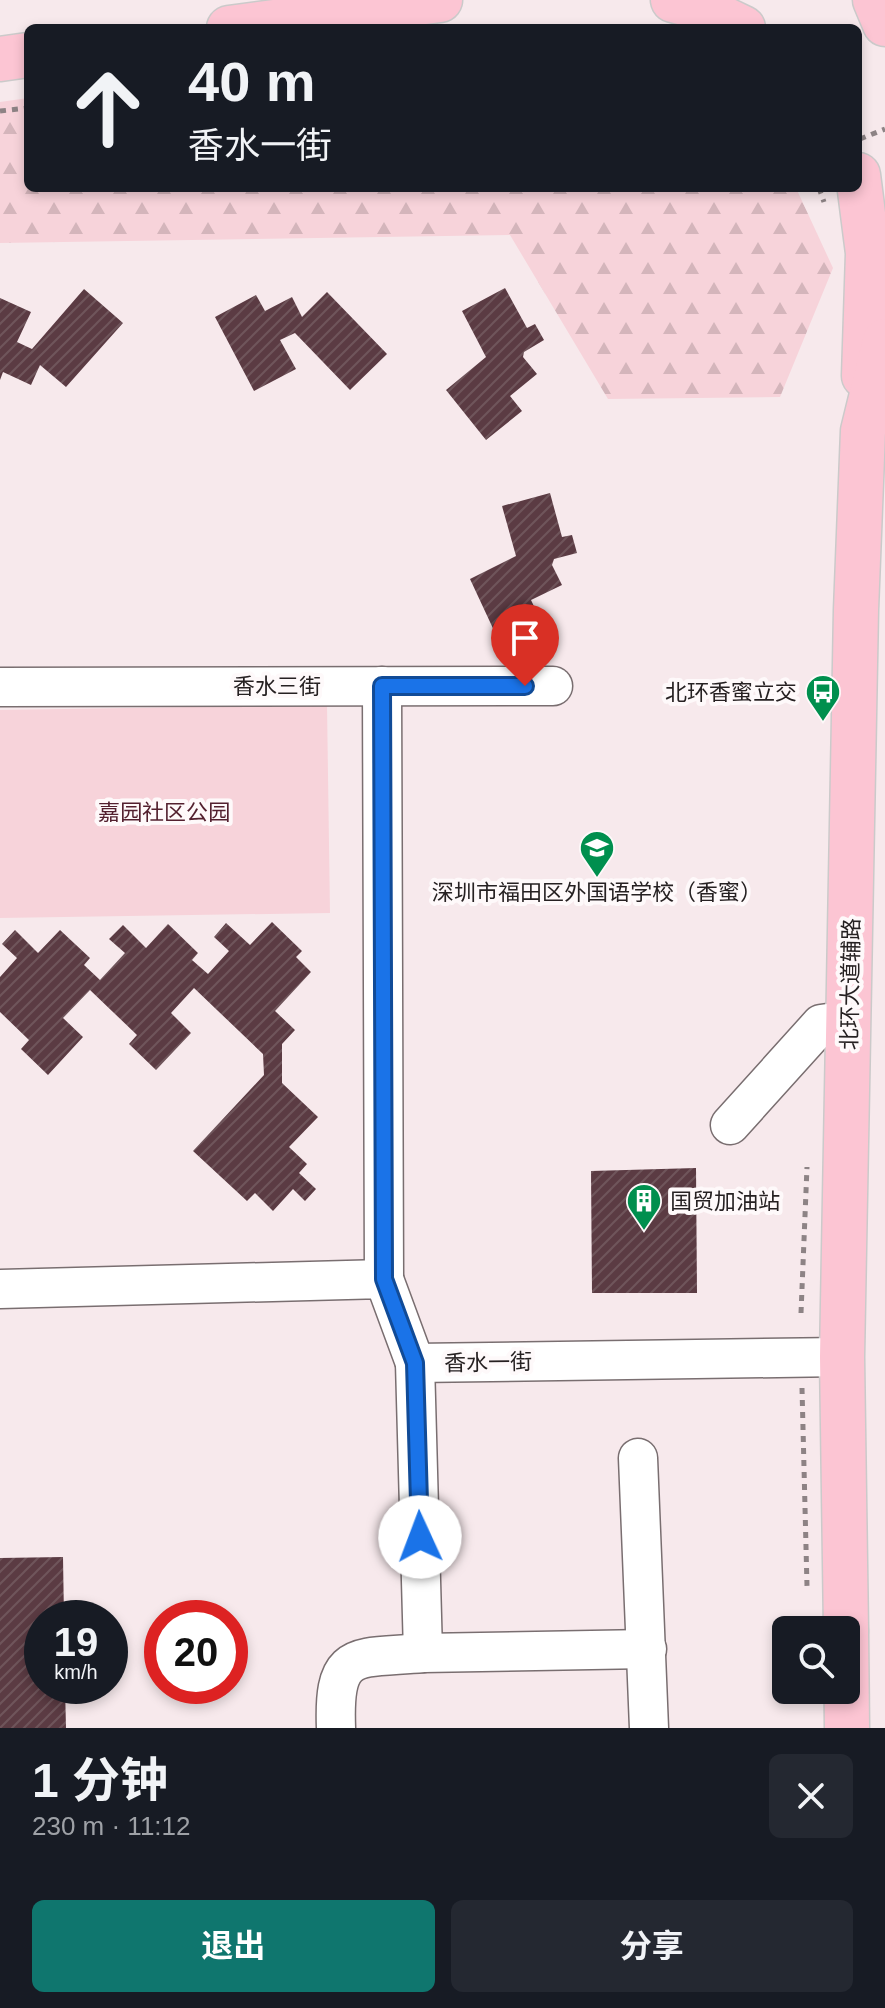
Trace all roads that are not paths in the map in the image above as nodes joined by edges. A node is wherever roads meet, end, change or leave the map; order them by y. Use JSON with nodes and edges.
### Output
{"nodes":[{"id":1,"x":440,"y":0,"type":"edge"},
{"id":2,"x":673,"y":0,"type":"edge"},
{"id":3,"x":875,"y":0,"type":"edge"},
{"id":4,"x":259,"y":24,"type":"edge"},
{"id":5,"x":735,"y":24,"type":"edge"},
{"id":6,"x":885,"y":24,"type":"edge"},
{"id":7,"x":24,"y":56,"type":"edge"},
{"id":8,"x":0,"y":59,"type":"edge"},
{"id":9,"x":860,"y":192,"type":"edge"},
{"id":10,"x":885,"y":341,"type":"edge"},
{"id":11,"x":863,"y":431,"type":"junction"},
{"id":12,"x":382,"y":686,"type":"junction"},
{"id":13,"x":553,"y":686,"type":"dead end"},
{"id":14,"x":0,"y":687,"type":"edge"},
{"id":15,"x":849,"y":1020,"type":"junction"},
{"id":16,"x":730,"y":1125,"type":"dead end"},
{"id":17,"x":384,"y":1279,"type":"junction"},
{"id":18,"x":0,"y":1289,"type":"edge"},
{"id":19,"x":842,"y":1357,"type":"junction"},
{"id":20,"x":415,"y":1363,"type":"junction"},
{"id":21,"x":638,"y":1458,"type":"dead end"},
{"id":22,"x":846,"y":1616,"type":"edge"},
{"id":23,"x":647,"y":1649,"type":"junction"},
{"id":24,"x":423,"y":1653,"type":"junction"},
{"id":25,"x":847,"y":1704,"type":"edge"},
{"id":26,"x":336,"y":1728,"type":"edge"},
{"id":27,"x":649,"y":1728,"type":"edge"},
{"id":28,"x":847,"y":1728,"type":"edge"}],
"edges":[{"from":1,"to":4,"type":"main road"},
{"from":2,"to":5,"type":"main road"},
{"from":3,"to":6,"type":"main road"},
{"from":7,"to":8,"type":"main road"},
{"from":9,"to":11,"type":"main road"},
{"from":10,"to":11,"type":"main road","name":"北环大道辅路"},
{"from":11,"to":15,"type":"main road","name":"北环大道辅路"},
{"from":12,"to":13,"type":"street","name":"香水三街"},
{"from":12,"to":14,"type":"street","name":"香水三街"},
{"from":12,"to":17,"type":"street"},
{"from":15,"to":16,"type":"street"},
{"from":15,"to":19,"type":"main road","name":"北环大道辅路"},
{"from":17,"to":18,"type":"street"},
{"from":17,"to":20,"type":"street","name":"香水一街"},
{"from":19,"to":20,"type":"street","name":"香水一街"},
{"from":19,"to":22,"type":"main road","name":"北环大道辅路"},
{"from":20,"to":24,"type":"street"},
{"from":21,"to":23,"type":"street"},
{"from":23,"to":24,"type":"street"},
{"from":23,"to":27,"type":"street"},
{"from":24,"to":26,"type":"street"},
{"from":25,"to":28,"type":"main road","name":"北环大道辅路"}]}
